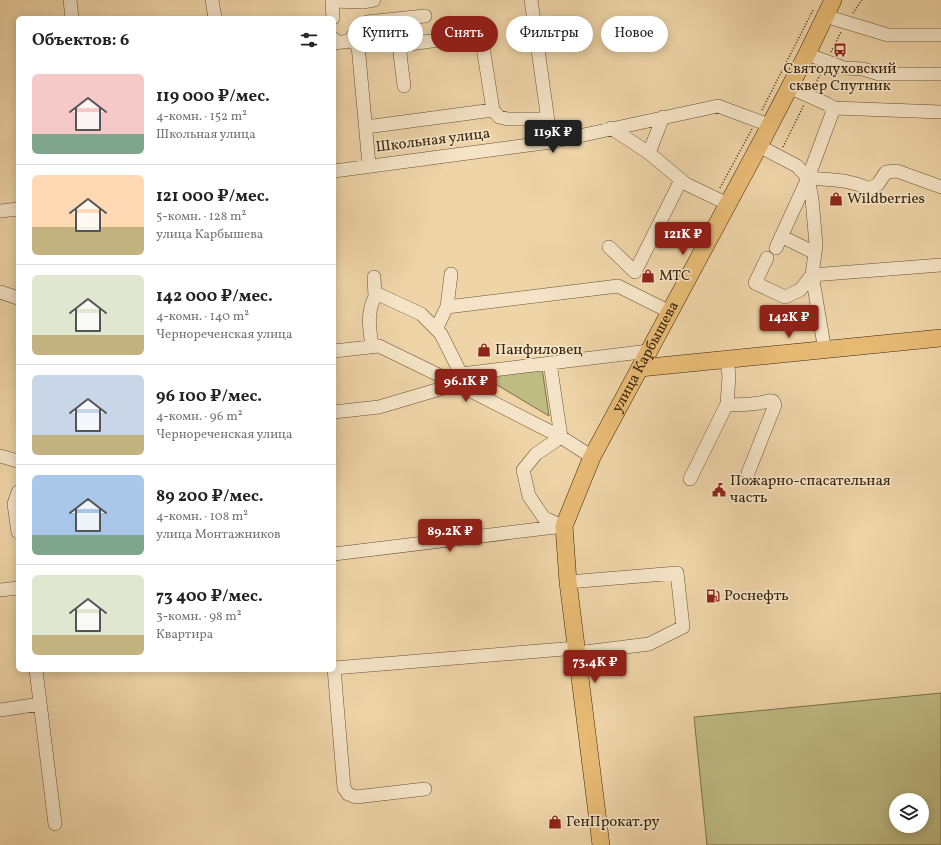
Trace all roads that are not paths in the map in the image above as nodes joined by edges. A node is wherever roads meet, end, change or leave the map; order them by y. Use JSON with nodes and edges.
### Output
{"nodes":[{"id":1,"x":70,"y":0,"type":"edge"},
{"id":2,"x":212,"y":0,"type":"edge"},
{"id":3,"x":374,"y":0,"type":"edge"},
{"id":4,"x":531,"y":0,"type":"edge"},
{"id":5,"x":833,"y":0,"type":"edge"},
{"id":6,"x":331,"y":1,"type":"edge"},
{"id":7,"x":820,"y":10,"type":"junction"},
{"id":8,"x":72,"y":16,"type":"edge"},
{"id":9,"x":215,"y":16,"type":"edge"},
{"id":10,"x":333,"y":16,"type":"edge"},
{"id":11,"x":941,"y":35,"type":"edge"},
{"id":12,"x":348,"y":41,"type":"edge"},
{"id":13,"x":336,"y":43,"type":"edge"},
{"id":14,"x":359,"y":52,"type":"edge"},
{"id":15,"x":807,"y":54,"type":"junction"},
{"id":16,"x":941,"y":74,"type":"edge"},
{"id":17,"x":404,"y":86,"type":"dead end"},
{"id":18,"x":789,"y":87,"type":"junction"},
{"id":19,"x":834,"y":108,"type":"junction"},
{"id":20,"x":493,"y":110,"type":"junction"},
{"id":21,"x":941,"y":112,"type":"edge"},
{"id":22,"x":548,"y":118,"type":"junction"},
{"id":23,"x":663,"y":118,"type":"junction"},
{"id":24,"x":763,"y":123,"type":"junction"},
{"id":25,"x":366,"y":128,"type":"junction"},
{"id":26,"x":611,"y":128,"type":"junction"},
{"id":27,"x":551,"y":142,"type":"junction"},
{"id":28,"x":759,"y":146,"type":"junction"},
{"id":29,"x":649,"y":152,"type":"junction"},
{"id":30,"x":369,"y":165,"type":"junction"},
{"id":31,"x":336,"y":171,"type":"edge"},
{"id":32,"x":808,"y":178,"type":"junction"},
{"id":33,"x":681,"y":180,"type":"junction"},
{"id":34,"x":941,"y":187,"type":"edge"},
{"id":35,"x":721,"y":201,"type":"junction"},
{"id":36,"x":16,"y":209,"type":"edge"},
{"id":37,"x":0,"y":211,"type":"edge"},
{"id":38,"x":781,"y":236,"type":"junction"},
{"id":39,"x":609,"y":247,"type":"dead end"},
{"id":40,"x":776,"y":248,"type":"dead end"},
{"id":41,"x":815,"y":253,"type":"junction"},
{"id":42,"x":767,"y":258,"type":"dead end"},
{"id":43,"x":941,"y":265,"type":"edge"},
{"id":44,"x":450,"y":274,"type":"dead end"},
{"id":45,"x":812,"y":275,"type":"junction"},
{"id":46,"x":374,"y":277,"type":"dead end"},
{"id":47,"x":0,"y":292,"type":"edge"},
{"id":48,"x":16,"y":297,"type":"edge"},
{"id":49,"x":375,"y":297,"type":"junction"},
{"id":50,"x":446,"y":307,"type":"junction"},
{"id":51,"x":670,"y":312,"type":"junction"},
{"id":52,"x":436,"y":329,"type":"junction"},
{"id":53,"x":941,"y":338,"type":"edge"},
{"id":54,"x":372,"y":347,"type":"junction"},
{"id":55,"x":825,"y":350,"type":"junction"},
{"id":56,"x":336,"y":351,"type":"edge"},
{"id":57,"x":649,"y":351,"type":"junction"},
{"id":58,"x":727,"y":360,"type":"junction"},
{"id":59,"x":550,"y":363,"type":"junction"},
{"id":60,"x":640,"y":368,"type":"junction"},
{"id":61,"x":459,"y":379,"type":"junction"},
{"id":62,"x":727,"y":404,"type":"junction"},
{"id":63,"x":336,"y":412,"type":"edge"},
{"id":64,"x":561,"y":437,"type":"junction"},
{"id":65,"x":0,"y":456,"type":"edge"},
{"id":66,"x":592,"y":457,"type":"junction"},
{"id":67,"x":16,"y":460,"type":"edge"},
{"id":68,"x":748,"y":472,"type":"dead end"},
{"id":69,"x":690,"y":479,"type":"dead end"},
{"id":70,"x":16,"y":498,"type":"edge"},
{"id":71,"x":16,"y":518,"type":"edge"},
{"id":72,"x":564,"y":526,"type":"junction"},
{"id":73,"x":336,"y":554,"type":"edge"},
{"id":74,"x":568,"y":582,"type":"junction"},
{"id":75,"x":16,"y":588,"type":"edge"},
{"id":76,"x":0,"y":590,"type":"edge"},
{"id":77,"x":577,"y":651,"type":"junction"},
{"id":78,"x":336,"y":668,"type":"edge"},
{"id":79,"x":36,"y":672,"type":"edge"},
{"id":80,"x":334,"y":672,"type":"edge"},
{"id":81,"x":40,"y":704,"type":"junction"},
{"id":82,"x":0,"y":710,"type":"edge"},
{"id":83,"x":425,"y":789,"type":"dead end"},
{"id":84,"x":55,"y":824,"type":"dead end"},
{"id":85,"x":601,"y":845,"type":"edge"}],
"edges":[{"from":1,"to":8,"type":"street"},
{"from":2,"to":9,"type":"street"},
{"from":3,"to":6,"type":"street"},
{"from":4,"to":22,"type":"street"},
{"from":5,"to":7,"type":"main road","name":"улица Карбышева"},
{"from":6,"to":10,"type":"street"},
{"from":7,"to":11,"type":"street"},
{"from":7,"to":15,"type":"main road","name":"улица Карбышева"},
{"from":12,"to":13,"type":"street"},
{"from":14,"to":25,"type":"street"},
{"from":15,"to":16,"type":"street"},
{"from":15,"to":18,"type":"main road","name":"улица Карбышева"},
{"from":17,"to":20,"type":"street"},
{"from":18,"to":19,"type":"street"},
{"from":18,"to":24,"type":"main road","name":"улица Карбышева"},
{"from":19,"to":21,"type":"street"},
{"from":19,"to":32,"type":"street"},
{"from":20,"to":22,"type":"street"},
{"from":20,"to":25,"type":"street"},
{"from":22,"to":27,"type":"street"},
{"from":23,"to":24,"type":"street","name":"Школьная улица"},
{"from":23,"to":26,"type":"street","name":"Школьная улица"},
{"from":23,"to":29,"type":"street"},
{"from":24,"to":28,"type":"main road","name":"улица Карбышева"},
{"from":25,"to":30,"type":"street"},
{"from":26,"to":27,"type":"street","name":"Школьная улица"},
{"from":26,"to":29,"type":"street"},
{"from":27,"to":30,"type":"street","name":"Школьная улица"},
{"from":28,"to":32,"type":"street"},
{"from":28,"to":35,"type":"main road","name":"улица Карбышева"},
{"from":29,"to":33,"type":"street"},
{"from":30,"to":31,"type":"street","name":"Школьная улица"},
{"from":32,"to":34,"type":"street"},
{"from":32,"to":38,"type":"street"},
{"from":32,"to":41,"type":"street"},
{"from":33,"to":35,"type":"street"},
{"from":33,"to":39,"type":"street"},
{"from":35,"to":51,"type":"main road","name":"улица Карбышева"},
{"from":36,"to":37,"type":"street"},
{"from":38,"to":40,"type":"street"},
{"from":38,"to":41,"type":"street"},
{"from":41,"to":45,"type":"street"},
{"from":42,"to":45,"type":"street"},
{"from":43,"to":45,"type":"street"},
{"from":44,"to":50,"type":"street"},
{"from":45,"to":55,"type":"street"},
{"from":46,"to":49,"type":"street"},
{"from":47,"to":48,"type":"street"},
{"from":49,"to":52,"type":"street"},
{"from":49,"to":54,"type":"street"},
{"from":50,"to":51,"type":"street"},
{"from":50,"to":52,"type":"street"},
{"from":51,"to":57,"type":"main road","name":"улица Карбышева"},
{"from":52,"to":61,"type":"street"},
{"from":53,"to":55,"type":"main road"},
{"from":54,"to":56,"type":"street"},
{"from":54,"to":61,"type":"street"},
{"from":55,"to":58,"type":"main road"},
{"from":57,"to":59,"type":"street"},
{"from":57,"to":60,"type":"main road","name":"улица Карбышева"},
{"from":58,"to":60,"type":"main road"},
{"from":58,"to":62,"type":"street"},
{"from":59,"to":61,"type":"street"},
{"from":59,"to":64,"type":"street"},
{"from":60,"to":66,"type":"main road","name":"улица Карбышева"},
{"from":61,"to":63,"type":"street"},
{"from":61,"to":64,"type":"street"},
{"from":62,"to":68,"type":"street"},
{"from":62,"to":69,"type":"street"},
{"from":64,"to":66,"type":"street"},
{"from":64,"to":72,"type":"street"},
{"from":65,"to":67,"type":"street"},
{"from":66,"to":72,"type":"main road","name":"улица Карбышева"},
{"from":70,"to":71,"type":"street"},
{"from":72,"to":73,"type":"street"},
{"from":72,"to":74,"type":"main road"},
{"from":74,"to":77,"type":"main road"},
{"from":74,"to":77,"type":"street"},
{"from":75,"to":76,"type":"street"},
{"from":77,"to":78,"type":"street"},
{"from":77,"to":85,"type":"main road"},
{"from":79,"to":81,"type":"street"},
{"from":80,"to":83,"type":"street"},
{"from":81,"to":82,"type":"street"},
{"from":81,"to":84,"type":"street"}]}
